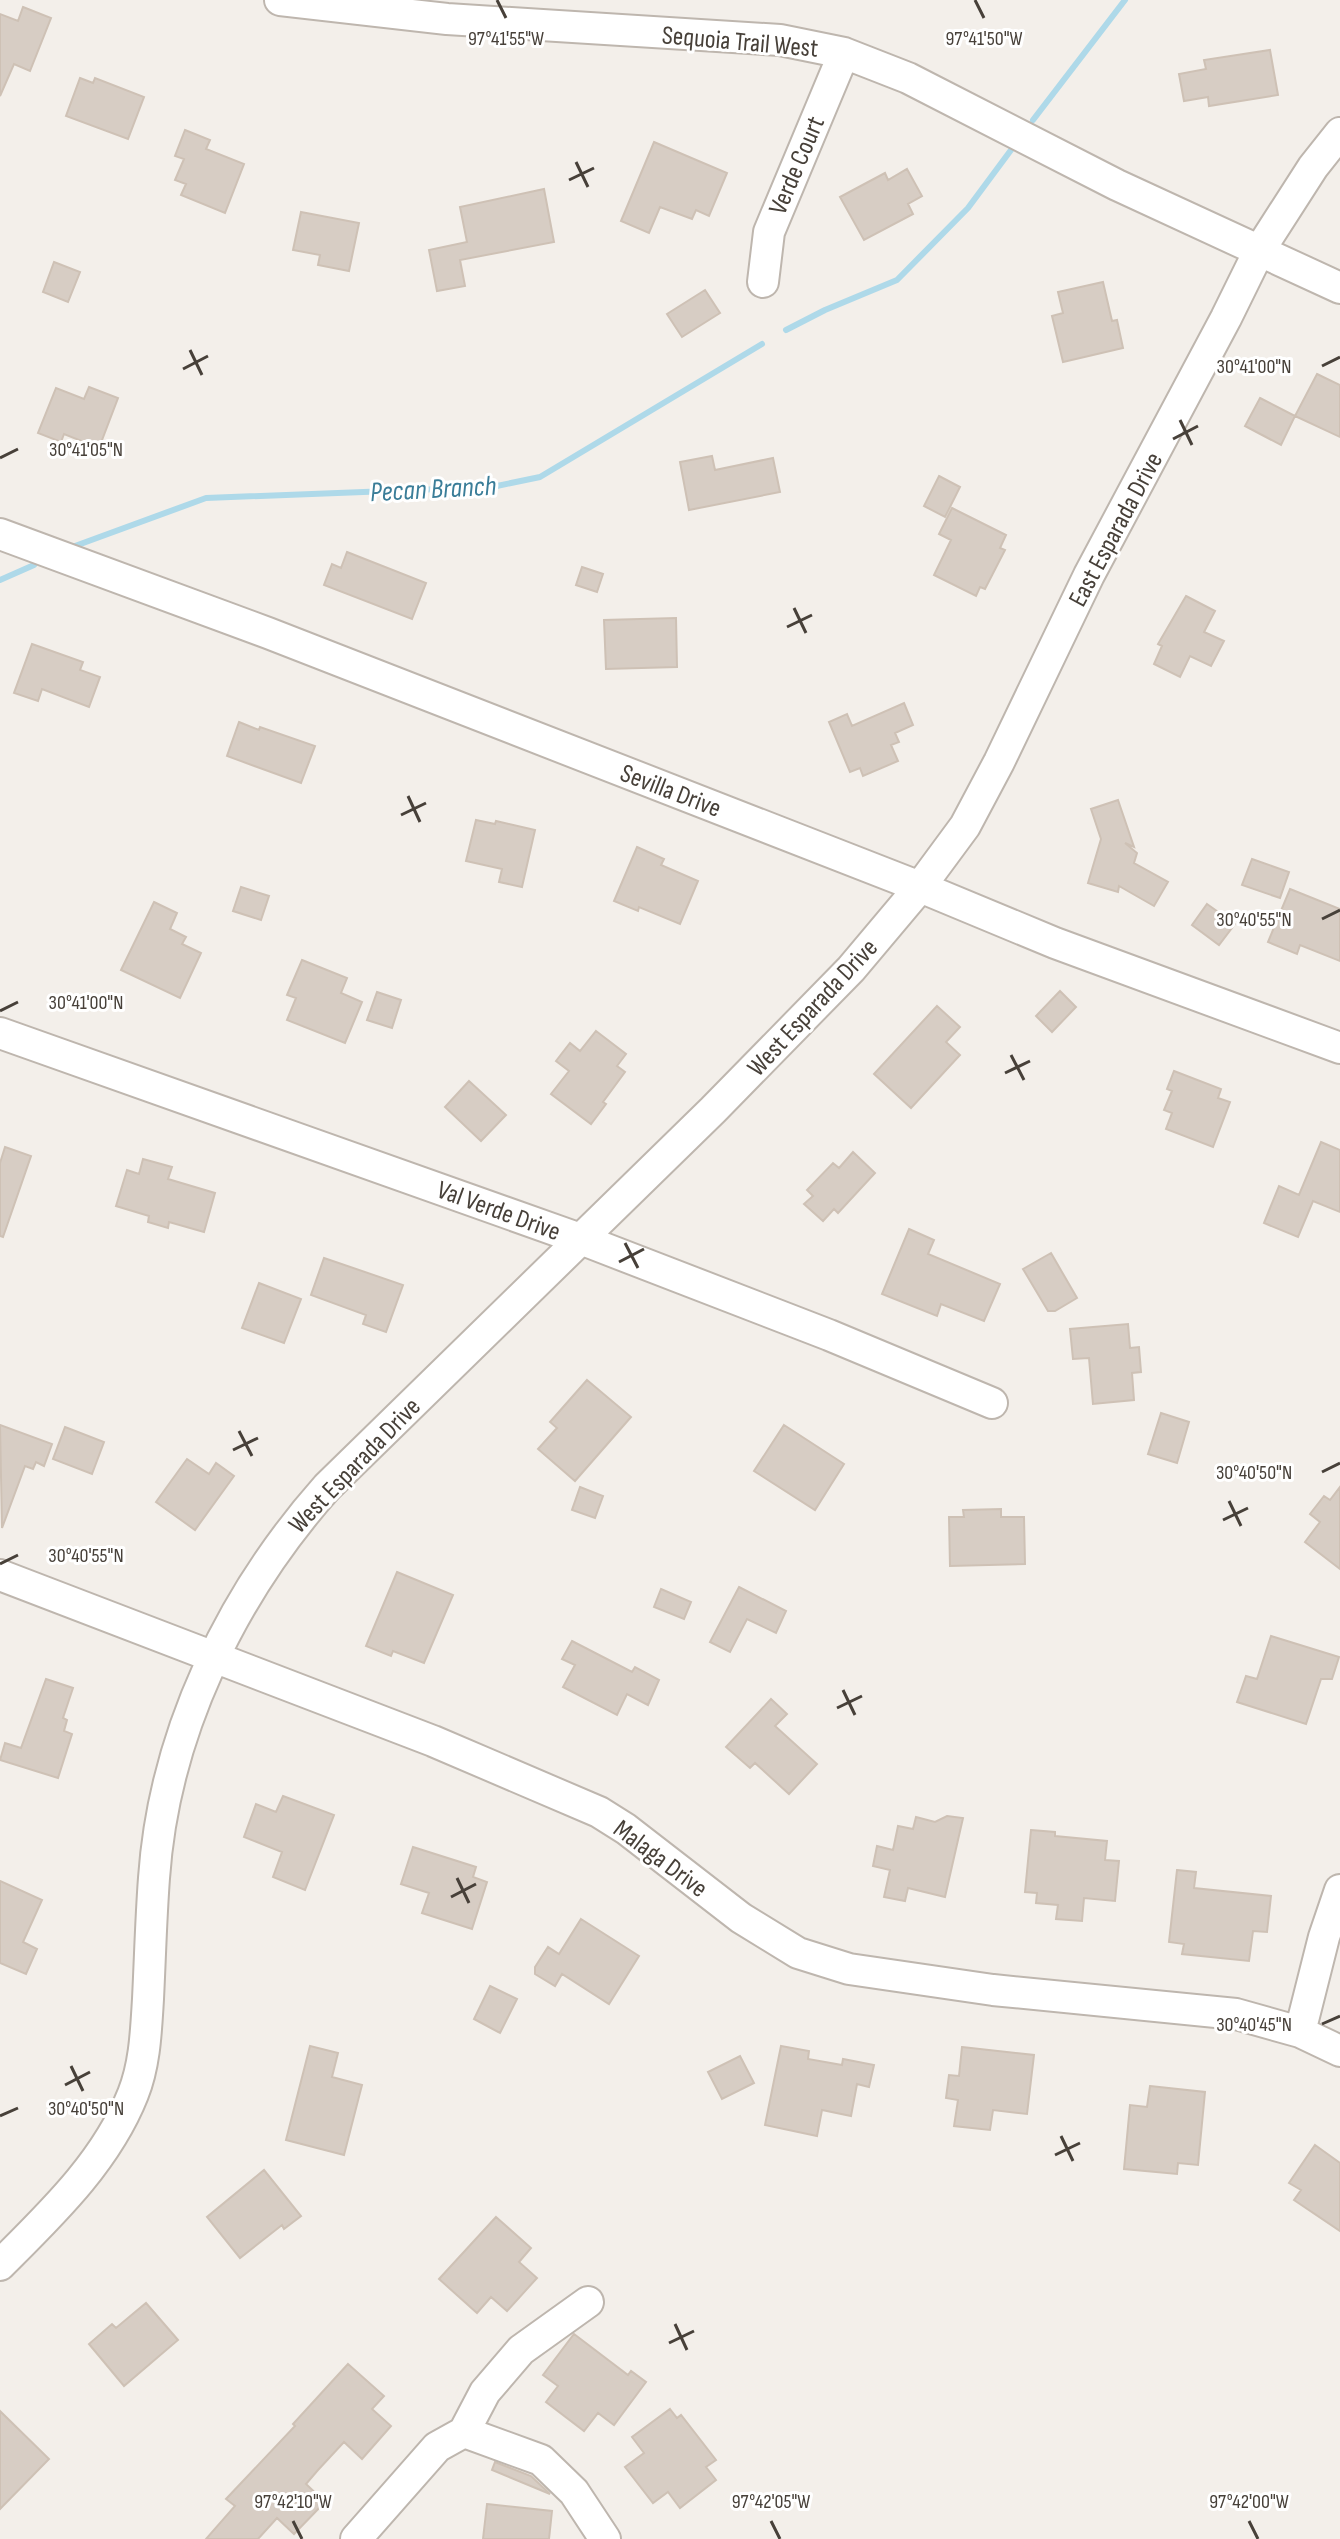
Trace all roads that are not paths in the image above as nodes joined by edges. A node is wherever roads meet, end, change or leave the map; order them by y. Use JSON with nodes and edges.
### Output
{"nodes":[{"id":1,"x":280,"y":0,"type":"edge"},
{"id":2,"x":371,"y":5,"type":"edge"},
{"id":3,"x":844,"y":53,"type":"junction"},
{"id":4,"x":1340,"y":133,"type":"edge"},
{"id":5,"x":1259,"y":251,"type":"junction"},
{"id":6,"x":763,"y":282,"type":"dead end"},
{"id":7,"x":1340,"y":288,"type":"edge"},
{"id":8,"x":0,"y":534,"type":"edge"},
{"id":9,"x":920,"y":887,"type":"junction"},
{"id":10,"x":0,"y":1033,"type":"edge"},
{"id":11,"x":1340,"y":1048,"type":"edge"},
{"id":12,"x":583,"y":1240,"type":"junction"},
{"id":13,"x":992,"y":1403,"type":"dead end"},
{"id":14,"x":0,"y":1575,"type":"edge"},
{"id":15,"x":215,"y":1658,"type":"junction"},
{"id":16,"x":1340,"y":1890,"type":"edge"},
{"id":17,"x":1300,"y":2032,"type":"junction"},
{"id":18,"x":1340,"y":2051,"type":"edge"},
{"id":19,"x":4,"y":2254,"type":"edge"},
{"id":20,"x":588,"y":2302,"type":"dead end"},
{"id":21,"x":464,"y":2432,"type":"junction"},
{"id":22,"x":356,"y":2539,"type":"edge"},
{"id":23,"x":605,"y":2539,"type":"edge"}],
"edges":[{"from":1,"to":2,"type":"street","name":"Sequoia Trail West"},
{"from":2,"to":3,"type":"street","name":"Sequoia Trail West"},
{"from":3,"to":5,"type":"street","name":"Sequoia Trail West"},
{"from":3,"to":6,"type":"street","name":"Verde Court"},
{"from":4,"to":5,"type":"street","name":"East Esparada Drive"},
{"from":5,"to":7,"type":"street","name":"Sequoia Trail West"},
{"from":5,"to":9,"type":"street","name":"East Esparada Drive"},
{"from":8,"to":9,"type":"street","name":"Sevilla Drive"},
{"from":9,"to":11,"type":"street","name":"Sevilla Drive"},
{"from":9,"to":12,"type":"street","name":"West Esparada Drive"},
{"from":10,"to":12,"type":"street","name":"Val Verde Drive"},
{"from":12,"to":13,"type":"street","name":"Val Verde Drive"},
{"from":12,"to":15,"type":"street","name":"West Esparada Drive"},
{"from":14,"to":15,"type":"street","name":"Malaga Drive"},
{"from":15,"to":17,"type":"street","name":"Malaga Drive"},
{"from":15,"to":19,"type":"street","name":"West Esparada Drive"},
{"from":16,"to":17,"type":"street"},
{"from":17,"to":18,"type":"street","name":"Malaga Drive"},
{"from":20,"to":21,"type":"street"},
{"from":21,"to":22,"type":"street"},
{"from":21,"to":23,"type":"street"}]}
